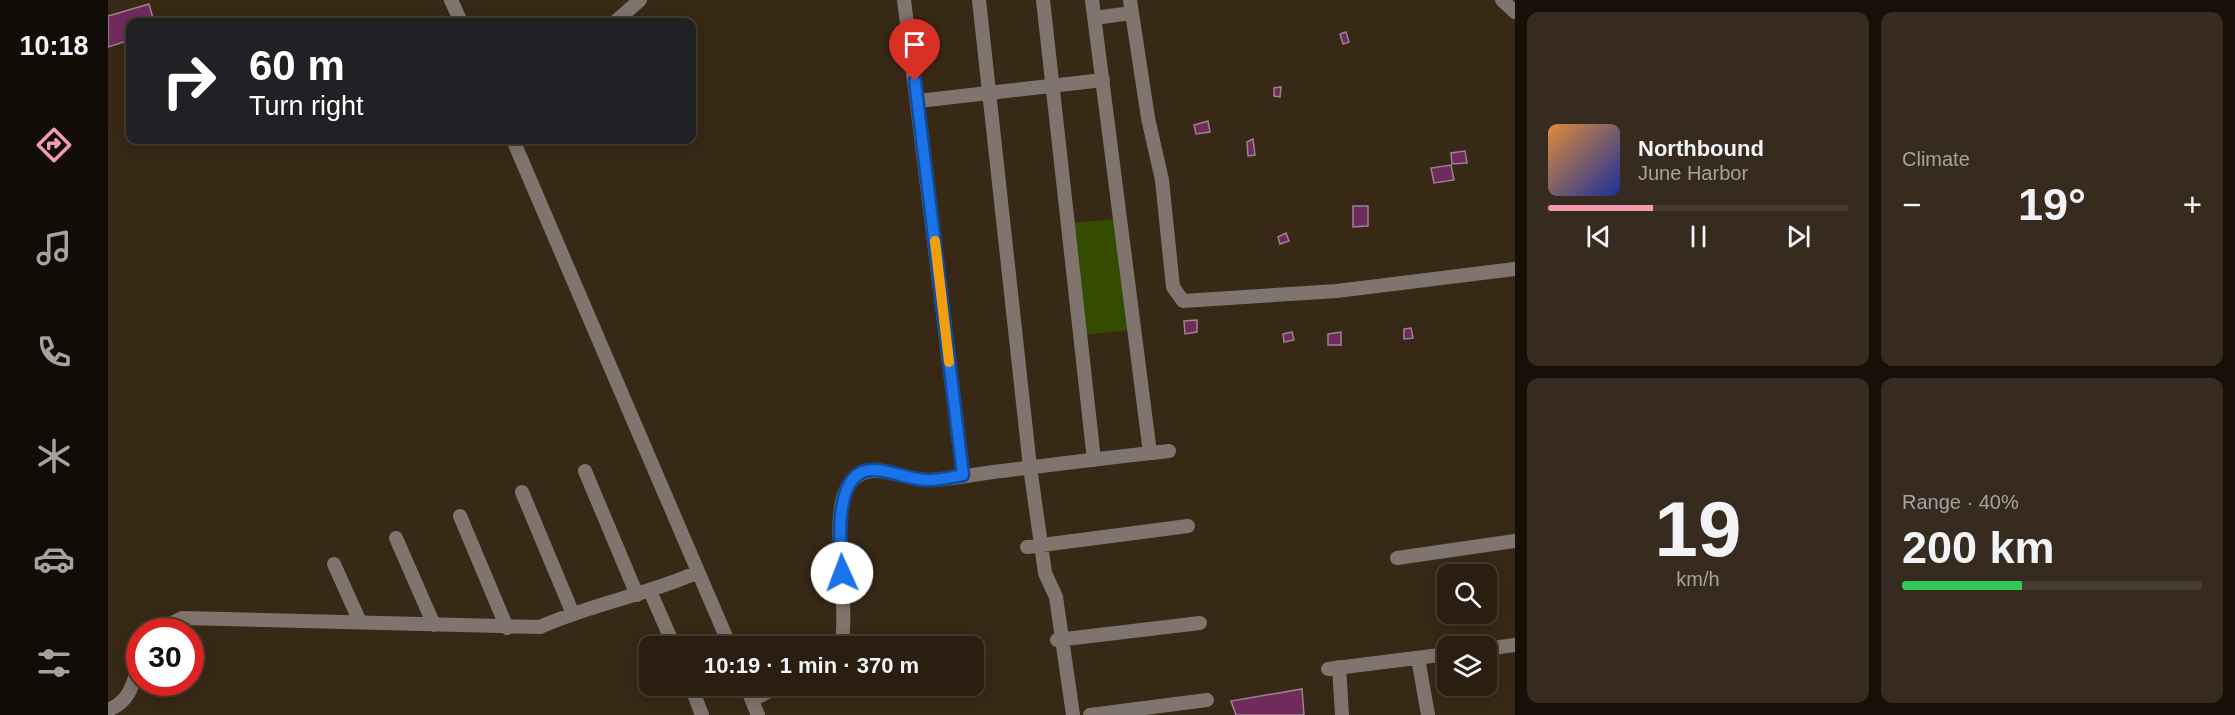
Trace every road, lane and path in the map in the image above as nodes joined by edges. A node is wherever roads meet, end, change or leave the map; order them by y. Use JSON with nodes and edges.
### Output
{"nodes":[{"id":1,"x":451,"y":0,"type":"edge"},
{"id":2,"x":640,"y":0,"type":"edge"},
{"id":3,"x":904,"y":0,"type":"edge"},
{"id":4,"x":979,"y":0,"type":"edge"},
{"id":5,"x":1043,"y":0,"type":"edge"},
{"id":6,"x":1092,"y":0,"type":"edge"},
{"id":7,"x":1130,"y":0,"type":"edge"},
{"id":8,"x":1502,"y":0,"type":"edge"},
{"id":9,"x":1515,"y":12,"type":"edge"},
{"id":10,"x":1124,"y":14,"type":"dead end"},
{"id":11,"x":459,"y":18,"type":"edge"},
{"id":12,"x":620,"y":18,"type":"edge"},
{"id":13,"x":1094,"y":18,"type":"junction"},
{"id":14,"x":1103,"y":80,"type":"junction"},
{"id":15,"x":1054,"y":85,"type":"junction"},
{"id":16,"x":990,"y":91,"type":"junction"},
{"id":17,"x":918,"y":101,"type":"junction"},
{"id":18,"x":515,"y":144,"type":"edge"},
{"id":19,"x":1515,"y":268,"type":"edge"},
{"id":20,"x":1169,"y":451,"type":"dead end"},
{"id":21,"x":1150,"y":453,"type":"junction"},
{"id":22,"x":1094,"y":460,"type":"junction"},
{"id":23,"x":1030,"y":467,"type":"junction"},
{"id":24,"x":585,"y":471,"type":"dead end"},
{"id":25,"x":963,"y":475,"type":"junction"},
{"id":26,"x":522,"y":492,"type":"dead end"},
{"id":27,"x":460,"y":516,"type":"dead end"},
{"id":28,"x":1188,"y":526,"type":"dead end"},
{"id":29,"x":396,"y":538,"type":"dead end"},
{"id":30,"x":1515,"y":541,"type":"edge"},
{"id":31,"x":1041,"y":545,"type":"junction"},
{"id":32,"x":1027,"y":547,"type":"dead end"},
{"id":33,"x":1397,"y":558,"type":"dead end"},
{"id":34,"x":334,"y":564,"type":"dead end"},
{"id":35,"x":698,"y":572,"type":"junction"},
{"id":36,"x":643,"y":593,"type":"junction"},
{"id":37,"x":573,"y":614,"type":"junction"},
{"id":38,"x":204,"y":618,"type":"edge"},
{"id":39,"x":360,"y":622,"type":"junction"},
{"id":40,"x":1200,"y":623,"type":"dead end"},
{"id":41,"x":434,"y":625,"type":"junction"},
{"id":42,"x":507,"y":628,"type":"junction"},
{"id":43,"x":668,"y":636,"type":"edge"},
{"id":44,"x":726,"y":636,"type":"edge"},
{"id":45,"x":843,"y":636,"type":"edge"},
{"id":46,"x":1059,"y":640,"type":"junction"},
{"id":47,"x":1515,"y":645,"type":"edge"},
{"id":48,"x":1497,"y":647,"type":"edge"},
{"id":49,"x":1437,"y":655,"type":"edge"},
{"id":50,"x":1418,"y":658,"type":"junction"},
{"id":51,"x":128,"y":696,"type":"edge"},
{"id":52,"x":695,"y":696,"type":"edge"},
{"id":53,"x":750,"y":696,"type":"edge"},
{"id":54,"x":760,"y":696,"type":"edge"},
{"id":55,"x":752,"y":700,"type":"junction"},
{"id":56,"x":1207,"y":700,"type":"dead end"},
{"id":57,"x":1183,"y":709,"type":"edge"},
{"id":58,"x":108,"y":710,"type":"edge"},
{"id":59,"x":1129,"y":712,"type":"edge"},
{"id":60,"x":702,"y":715,"type":"edge"},
{"id":61,"x":758,"y":715,"type":"edge"},
{"id":62,"x":1073,"y":715,"type":"edge"},
{"id":63,"x":1090,"y":715,"type":"edge"},
{"id":64,"x":1342,"y":715,"type":"edge"},
{"id":65,"x":1428,"y":715,"type":"edge"}],
"edges":[{"from":1,"to":11,"type":"street"},
{"from":2,"to":12,"type":"street"},
{"from":3,"to":17,"type":"street"},
{"from":4,"to":16,"type":"street"},
{"from":5,"to":15,"type":"street"},
{"from":6,"to":13,"type":"street"},
{"from":7,"to":19,"type":"street"},
{"from":8,"to":9,"type":"street"},
{"from":10,"to":13,"type":"street"},
{"from":13,"to":14,"type":"street"},
{"from":14,"to":15,"type":"street"},
{"from":14,"to":21,"type":"street"},
{"from":15,"to":16,"type":"street"},
{"from":15,"to":22,"type":"street"},
{"from":16,"to":17,"type":"street"},
{"from":16,"to":23,"type":"street"},
{"from":17,"to":25,"type":"street"},
{"from":18,"to":35,"type":"street"},
{"from":20,"to":21,"type":"street"},
{"from":21,"to":22,"type":"street"},
{"from":22,"to":23,"type":"street"},
{"from":23,"to":25,"type":"street"},
{"from":23,"to":31,"type":"street"},
{"from":24,"to":36,"type":"street"},
{"from":25,"to":45,"type":"street"},
{"from":26,"to":37,"type":"street"},
{"from":27,"to":42,"type":"street"},
{"from":28,"to":31,"type":"street"},
{"from":29,"to":41,"type":"street"},
{"from":30,"to":33,"type":"street"},
{"from":31,"to":32,"type":"street"},
{"from":31,"to":46,"type":"street"},
{"from":34,"to":39,"type":"street"},
{"from":35,"to":36,"type":"street"},
{"from":35,"to":44,"type":"street"},
{"from":36,"to":37,"type":"street"},
{"from":36,"to":43,"type":"street"},
{"from":37,"to":42,"type":"street"},
{"from":38,"to":39,"type":"street"},
{"from":39,"to":41,"type":"street"},
{"from":40,"to":46,"type":"street"},
{"from":41,"to":42,"type":"street"},
{"from":46,"to":62,"type":"street"},
{"from":47,"to":48,"type":"street"},
{"from":49,"to":50,"type":"street"},
{"from":50,"to":64,"type":"street"},
{"from":50,"to":65,"type":"street"},
{"from":51,"to":58,"type":"street"},
{"from":52,"to":60,"type":"street"},
{"from":53,"to":55,"type":"street"},
{"from":54,"to":55,"type":"street"},
{"from":55,"to":61,"type":"street"},
{"from":56,"to":57,"type":"street"},
{"from":57,"to":59,"type":"street"},
{"from":59,"to":63,"type":"street"}]}
